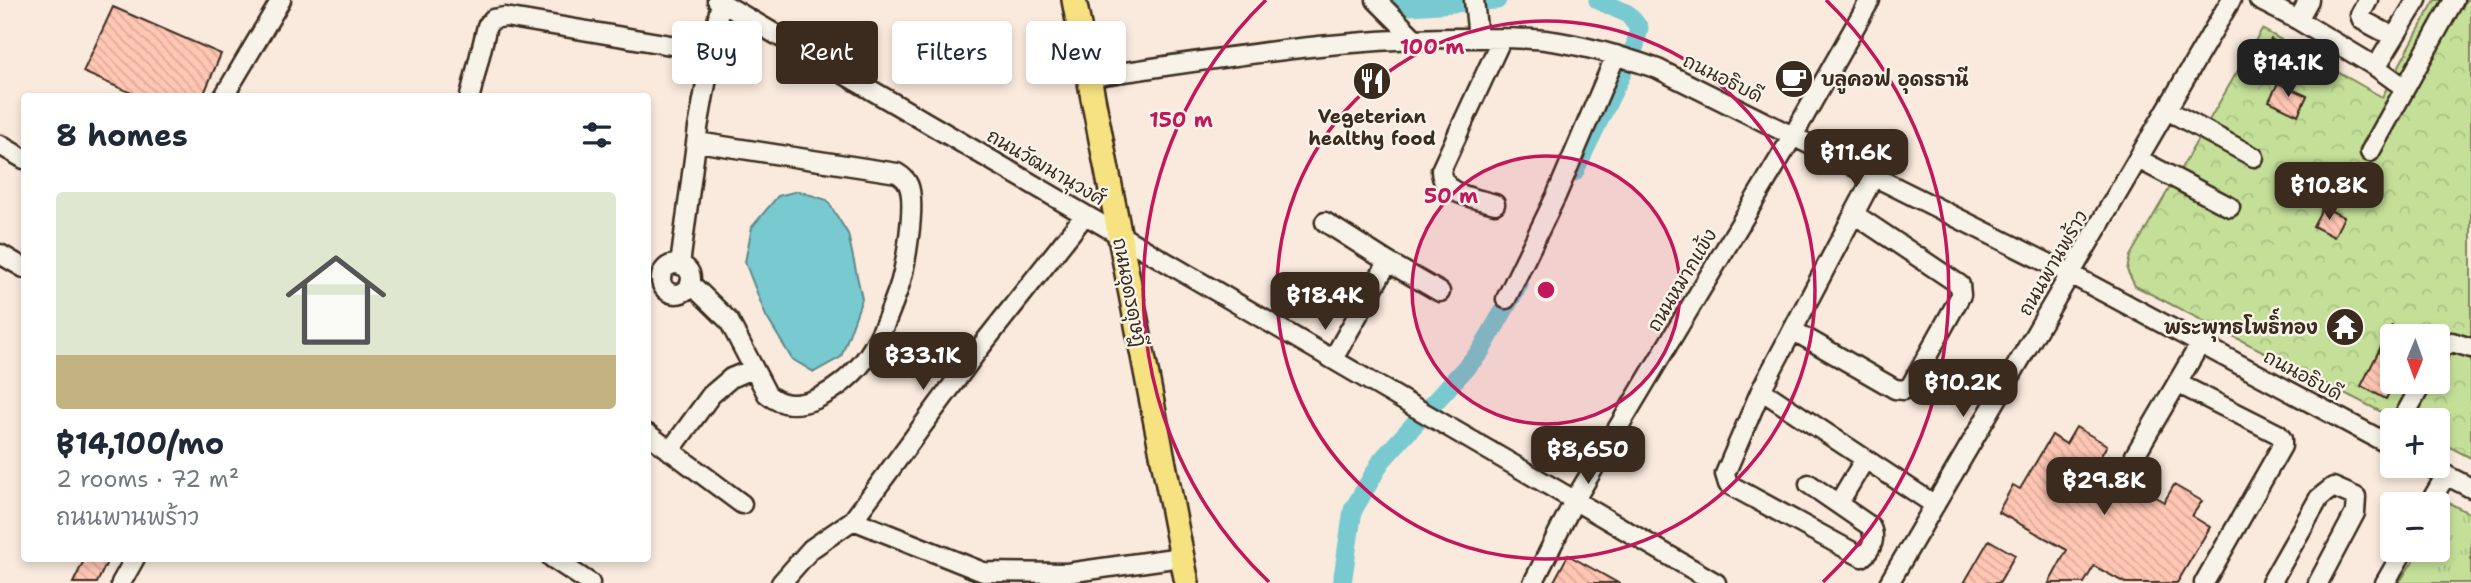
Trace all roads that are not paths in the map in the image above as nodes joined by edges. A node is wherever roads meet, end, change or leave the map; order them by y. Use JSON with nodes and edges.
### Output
{"nodes":[{"id":1,"x":281,"y":0,"type":"edge"},
{"id":2,"x":1074,"y":0,"type":"edge"},
{"id":3,"x":1376,"y":0,"type":"edge"},
{"id":4,"x":1870,"y":0,"type":"edge"},
{"id":5,"x":2231,"y":0,"type":"edge"},
{"id":6,"x":2259,"y":0,"type":"edge"},
{"id":7,"x":2309,"y":0,"type":"edge"},
{"id":8,"x":2368,"y":0,"type":"edge"},
{"id":9,"x":2417,"y":0,"type":"edge"},
{"id":10,"x":2454,"y":0,"type":"edge"},
{"id":11,"x":720,"y":1,"type":"edge"},
{"id":12,"x":1475,"y":4,"type":"edge"},
{"id":13,"x":2298,"y":20,"type":"junction"},
{"id":14,"x":717,"y":21,"type":"edge"},
{"id":15,"x":1078,"y":21,"type":"edge"},
{"id":16,"x":1502,"y":37,"type":"junction"},
{"id":17,"x":2394,"y":37,"type":"junction"},
{"id":18,"x":1414,"y":38,"type":"junction"},
{"id":19,"x":1478,"y":38,"type":"junction"},
{"id":20,"x":672,"y":45,"type":"edge"},
{"id":21,"x":1616,"y":55,"type":"junction"},
{"id":22,"x":2376,"y":67,"type":"junction"},
{"id":23,"x":1126,"y":72,"type":"edge"},
{"id":24,"x":706,"y":84,"type":"edge"},
{"id":25,"x":1090,"y":84,"type":"edge"},
{"id":26,"x":2405,"y":88,"type":"junction"},
{"id":27,"x":226,"y":93,"type":"edge"},
{"id":28,"x":471,"y":93,"type":"edge"},
{"id":29,"x":2167,"y":110,"type":"junction"},
{"id":30,"x":1793,"y":136,"type":"junction"},
{"id":31,"x":696,"y":142,"type":"junction"},
{"id":32,"x":0,"y":145,"type":"edge"},
{"id":33,"x":2370,"y":152,"type":"dead end"},
{"id":34,"x":21,"y":157,"type":"edge"},
{"id":35,"x":2254,"y":157,"type":"dead end"},
{"id":36,"x":2138,"y":159,"type":"junction"},
{"id":37,"x":1874,"y":176,"type":"junction"},
{"id":38,"x":1495,"y":204,"type":"dead end"},
{"id":39,"x":2230,"y":207,"type":"dead end"},
{"id":40,"x":1854,"y":214,"type":"junction"},
{"id":41,"x":1085,"y":215,"type":"junction"},
{"id":42,"x":1325,"y":222,"type":"dead end"},
{"id":43,"x":1119,"y":237,"type":"junction"},
{"id":44,"x":0,"y":254,"type":"edge"},
{"id":45,"x":1388,"y":262,"type":"junction"},
{"id":46,"x":680,"y":264,"type":"junction"},
{"id":47,"x":21,"y":266,"type":"edge"},
{"id":48,"x":2070,"y":274,"type":"junction"},
{"id":49,"x":654,"y":282,"type":"edge"},
{"id":50,"x":690,"y":282,"type":"junction"},
{"id":51,"x":1440,"y":292,"type":"dead end"},
{"id":52,"x":1506,"y":299,"type":"dead end"},
{"id":53,"x":1794,"y":331,"type":"junction"},
{"id":54,"x":2450,"y":343,"type":"edge"},
{"id":55,"x":2200,"y":344,"type":"junction"},
{"id":56,"x":2471,"y":348,"type":"edge"},
{"id":57,"x":1333,"y":359,"type":"junction"},
{"id":58,"x":753,"y":369,"type":"junction"},
{"id":59,"x":2177,"y":383,"type":"junction"},
{"id":60,"x":1761,"y":390,"type":"junction"},
{"id":61,"x":651,"y":436,"type":"edge"},
{"id":62,"x":2380,"y":437,"type":"edge"},
{"id":63,"x":670,"y":451,"type":"junction"},
{"id":64,"x":2135,"y":455,"type":"dead end"},
{"id":65,"x":1865,"y":459,"type":"junction"},
{"id":66,"x":2450,"y":477,"type":"edge"},
{"id":67,"x":1809,"y":484,"type":"dead end"},
{"id":68,"x":2471,"y":488,"type":"edge"},
{"id":69,"x":1574,"y":501,"type":"junction"},
{"id":70,"x":742,"y":504,"type":"dead end"},
{"id":71,"x":1838,"y":504,"type":"junction"},
{"id":72,"x":1935,"y":505,"type":"junction"},
{"id":73,"x":853,"y":520,"type":"junction"},
{"id":74,"x":1181,"y":557,"type":"junction"},
{"id":75,"x":133,"y":562,"type":"edge"},
{"id":76,"x":558,"y":562,"type":"edge"},
{"id":77,"x":2397,"y":562,"type":"edge"},
{"id":78,"x":1688,"y":567,"type":"junction"},
{"id":79,"x":121,"y":583,"type":"edge"},
{"id":80,"x":590,"y":583,"type":"edge"},
{"id":81,"x":781,"y":583,"type":"edge"},
{"id":82,"x":1186,"y":583,"type":"edge"},
{"id":83,"x":1532,"y":583,"type":"edge"},
{"id":84,"x":1678,"y":583,"type":"edge"},
{"id":85,"x":1716,"y":583,"type":"edge"},
{"id":86,"x":1889,"y":583,"type":"edge"},
{"id":87,"x":2204,"y":583,"type":"edge"},
{"id":88,"x":2271,"y":583,"type":"edge"},
{"id":89,"x":2318,"y":583,"type":"edge"},
{"id":90,"x":2385,"y":583,"type":"edge"}],
"edges":[{"from":1,"to":27,"type":"street"},
{"from":2,"to":15,"type":"main road","name":"ถนนอุดรดุษฎี"},
{"from":3,"to":18,"type":"street"},
{"from":4,"to":30,"type":"street","name":"ถนนหมากแข้ง"},
{"from":5,"to":29,"type":"street","name":"ถนนพานพร้าว"},
{"from":6,"to":13,"type":"street"},
{"from":7,"to":13,"type":"street"},
{"from":8,"to":17,"type":"street"},
{"from":9,"to":17,"type":"street"},
{"from":10,"to":26,"type":"street"},
{"from":11,"to":14,"type":"street"},
{"from":11,"to":41,"type":"street","name":"ถนนวัฒนานุวงศ์"},
{"from":12,"to":19,"type":"street"},
{"from":13,"to":22,"type":"street"},
{"from":16,"to":19,"type":"street","name":"ถนนอธิบดี"},
{"from":16,"to":21,"type":"street","name":"ถนนอธิบดี"},
{"from":16,"to":38,"type":"street"},
{"from":17,"to":22,"type":"street"},
{"from":18,"to":19,"type":"street","name":"ถนนอธิบดี"},
{"from":18,"to":23,"type":"street","name":"ถนนอธิบดี"},
{"from":20,"to":28,"type":"street"},
{"from":21,"to":30,"type":"street","name":"ถนนอธิบดี"},
{"from":21,"to":52,"type":"street"},
{"from":22,"to":26,"type":"street"},
{"from":24,"to":31,"type":"street"},
{"from":25,"to":43,"type":"main road","name":"ถนนอุดรดุษฎี"},
{"from":26,"to":33,"type":"street"},
{"from":29,"to":35,"type":"street"},
{"from":29,"to":36,"type":"street","name":"ถนนพานพร้าว"},
{"from":30,"to":37,"type":"street","name":"ถนนอธิบดี"},
{"from":30,"to":69,"type":"street","name":"ถนนหมากแข้ง"},
{"from":31,"to":46,"type":"street"},
{"from":31,"to":58,"type":"street"},
{"from":32,"to":34,"type":"street"},
{"from":36,"to":39,"type":"street"},
{"from":36,"to":48,"type":"street","name":"ถนนพานพร้าว"},
{"from":37,"to":40,"type":"street"},
{"from":37,"to":48,"type":"street","name":"ถนนอธิบดี"},
{"from":40,"to":53,"type":"street"},
{"from":40,"to":53,"type":"street"},
{"from":41,"to":43,"type":"street","name":"ถนนวัฒนานุวงศ์"},
{"from":41,"to":73,"type":"street"},
{"from":42,"to":45,"type":"street"},
{"from":43,"to":57,"type":"street","name":"ถนนวัฒนานุวงศ์"},
{"from":43,"to":74,"type":"main road","name":"ถนนอุดรดุษฎี"},
{"from":44,"to":47,"type":"street"},
{"from":45,"to":51,"type":"street"},
{"from":45,"to":57,"type":"street"},
{"from":46,"to":49,"type":"street"},
{"from":46,"to":50,"type":"street"},
{"from":48,"to":55,"type":"street","name":"ถนนอธิบดี"},
{"from":48,"to":72,"type":"street","name":"ถนนพานพร้าว"},
{"from":49,"to":50,"type":"street"},
{"from":50,"to":58,"type":"street"},
{"from":53,"to":60,"type":"street"},
{"from":54,"to":56,"type":"street"},
{"from":55,"to":59,"type":"street"},
{"from":55,"to":62,"type":"street","name":"ถนนอธิบดี"},
{"from":57,"to":69,"type":"street","name":"ถนนวัฒนานุวงศ์"},
{"from":58,"to":63,"type":"street"},
{"from":59,"to":64,"type":"street"},
{"from":59,"to":87,"type":"street"},
{"from":60,"to":65,"type":"street"},
{"from":60,"to":71,"type":"street"},
{"from":61,"to":63,"type":"street"},
{"from":63,"to":70,"type":"street"},
{"from":65,"to":71,"type":"street"},
{"from":65,"to":72,"type":"street"},
{"from":66,"to":68,"type":"street"},
{"from":67,"to":71,"type":"street"},
{"from":69,"to":78,"type":"street","name":"ถนนวัฒนานุวงศ์"},
{"from":69,"to":83,"type":"street","name":"ถนนหมากแข้ง"},
{"from":72,"to":86,"type":"street","name":"ถนนพานพร้าว"},
{"from":73,"to":74,"type":"street"},
{"from":73,"to":81,"type":"street"},
{"from":74,"to":82,"type":"main road","name":"ถนนอุดรดุษฎี"},
{"from":75,"to":79,"type":"street"},
{"from":76,"to":80,"type":"street"},
{"from":77,"to":90,"type":"street"},
{"from":78,"to":84,"type":"street"},
{"from":78,"to":85,"type":"street","name":"ถนนวัฒนานุวงศ์"},
{"from":88,"to":89,"type":"street"}]}
